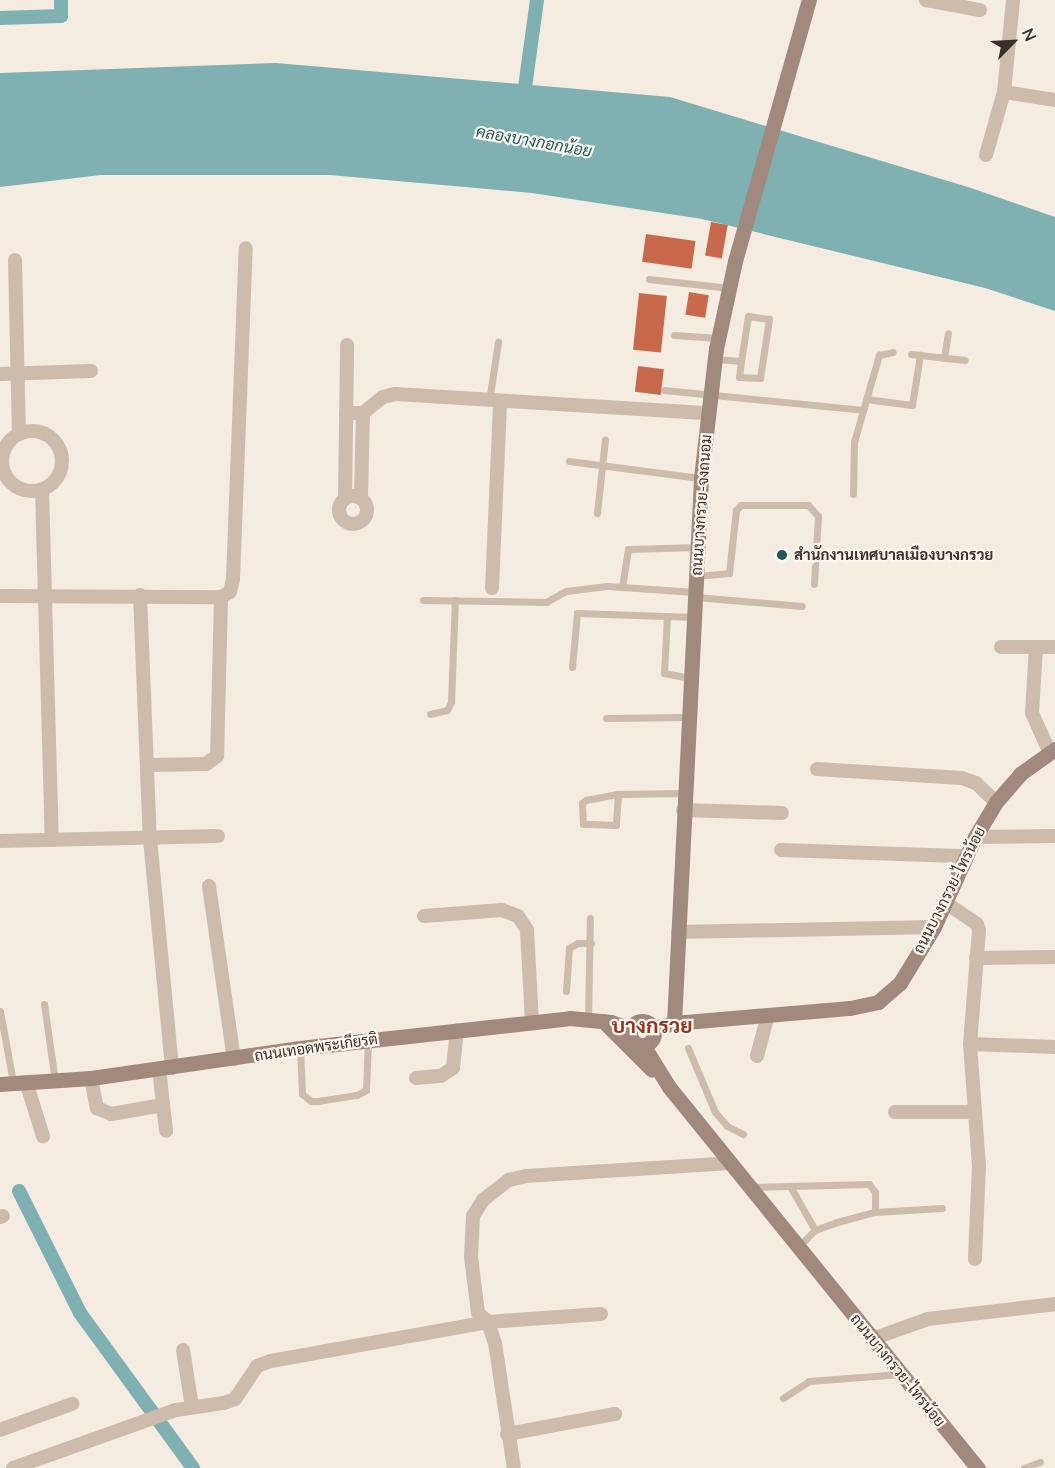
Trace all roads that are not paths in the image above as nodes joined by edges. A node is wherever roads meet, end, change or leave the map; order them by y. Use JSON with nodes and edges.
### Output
{"nodes":[{"id":1,"x":809,"y":0,"type":"edge"},
{"id":2,"x":926,"y":0,"type":"edge"},
{"id":3,"x":1013,"y":0,"type":"edge"},
{"id":4,"x":980,"y":10,"type":"dead end"},
{"id":5,"x":1004,"y":92,"type":"junction"},
{"id":6,"x":1055,"y":100,"type":"edge"},
{"id":7,"x":986,"y":155,"type":"dead end"},
{"id":8,"x":246,"y":248,"type":"dead end"},
{"id":9,"x":15,"y":260,"type":"dead end"},
{"id":10,"x":649,"y":279,"type":"dead end"},
{"id":11,"x":729,"y":288,"type":"junction"},
{"id":12,"x":948,"y":333,"type":"dead end"},
{"id":13,"x":674,"y":335,"type":"dead end"},
{"id":14,"x":718,"y":338,"type":"junction"},
{"id":15,"x":498,"y":342,"type":"dead end"},
{"id":16,"x":347,"y":345,"type":"dead end"},
{"id":17,"x":893,"y":352,"type":"dead end"},
{"id":18,"x":911,"y":354,"type":"dead end"},
{"id":19,"x":920,"y":355,"type":"junction"},
{"id":20,"x":944,"y":358,"type":"junction"},
{"id":21,"x":714,"y":359,"type":"junction"},
{"id":22,"x":965,"y":360,"type":"dead end"},
{"id":23,"x":741,"y":361,"type":"junction"},
{"id":24,"x":91,"y":371,"type":"dead end"},
{"id":25,"x":19,"y":373,"type":"junction"},
{"id":26,"x":0,"y":374,"type":"edge"},
{"id":27,"x":664,"y":390,"type":"dead end"},
{"id":28,"x":710,"y":397,"type":"junction"},
{"id":29,"x":866,"y":399,"type":"junction"},
{"id":30,"x":494,"y":402,"type":"junction"},
{"id":31,"x":863,"y":410,"type":"junction"},
{"id":32,"x":346,"y":413,"type":"junction"},
{"id":33,"x":363,"y":413,"type":"junction"},
{"id":34,"x":708,"y":413,"type":"junction"},
{"id":35,"x":19,"y":432,"type":"junction"},
{"id":36,"x":605,"y":439,"type":"dead end"},
{"id":37,"x":569,"y":461,"type":"dead end"},
{"id":38,"x":602,"y":465,"type":"junction"},
{"id":39,"x":701,"y":478,"type":"junction"},
{"id":40,"x":42,"y":490,"type":"junction"},
{"id":41,"x":853,"y":494,"type":"dead end"},
{"id":42,"x":345,"y":497,"type":"junction"},
{"id":43,"x":361,"y":498,"type":"junction"},
{"id":44,"x":597,"y":513,"type":"dead end"},
{"id":45,"x":698,"y":547,"type":"junction"},
{"id":46,"x":696,"y":576,"type":"junction"},
{"id":47,"x":814,"y":584,"type":"dead end"},
{"id":48,"x":622,"y":587,"type":"junction"},
{"id":49,"x":492,"y":588,"type":"dead end"},
{"id":50,"x":695,"y":594,"type":"junction"},
{"id":51,"x":0,"y":596,"type":"edge"},
{"id":52,"x":44,"y":596,"type":"junction"},
{"id":53,"x":140,"y":596,"type":"junction"},
{"id":54,"x":221,"y":597,"type":"junction"},
{"id":55,"x":423,"y":600,"type":"dead end"},
{"id":56,"x":456,"y":600,"type":"junction"},
{"id":57,"x":802,"y":606,"type":"dead end"},
{"id":58,"x":667,"y":616,"type":"junction"},
{"id":59,"x":694,"y":617,"type":"junction"},
{"id":60,"x":1001,"y":647,"type":"dead end"},
{"id":61,"x":1036,"y":647,"type":"junction"},
{"id":62,"x":1055,"y":647,"type":"edge"},
{"id":63,"x":572,"y":666,"type":"dead end"},
{"id":64,"x":690,"y":678,"type":"junction"},
{"id":65,"x":430,"y":714,"type":"dead end"},
{"id":66,"x":688,"y":717,"type":"junction"},
{"id":67,"x":606,"y":718,"type":"dead end"},
{"id":68,"x":1052,"y":750,"type":"edge"},
{"id":69,"x":148,"y":765,"type":"junction"},
{"id":70,"x":817,"y":769,"type":"dead end"},
{"id":71,"x":684,"y":793,"type":"junction"},
{"id":72,"x":618,"y":794,"type":"junction"},
{"id":73,"x":996,"y":802,"type":"junction"},
{"id":74,"x":683,"y":810,"type":"junction"},
{"id":75,"x":782,"y":813,"type":"dead end"},
{"id":76,"x":1055,"y":836,"type":"edge"},
{"id":77,"x":218,"y":837,"type":"dead end"},
{"id":78,"x":975,"y":837,"type":"junction"},
{"id":79,"x":150,"y":839,"type":"junction"},
{"id":80,"x":52,"y":840,"type":"junction"},
{"id":81,"x":0,"y":841,"type":"edge"},
{"id":82,"x":781,"y":849,"type":"dead end"},
{"id":83,"x":966,"y":856,"type":"junction"},
{"id":84,"x":209,"y":886,"type":"dead end"},
{"id":85,"x":946,"y":903,"type":"junction"},
{"id":86,"x":424,"y":916,"type":"dead end"},
{"id":87,"x":590,"y":918,"type":"dead end"},
{"id":88,"x":934,"y":927,"type":"junction"},
{"id":89,"x":678,"y":932,"type":"junction"},
{"id":90,"x":591,"y":943,"type":"junction"},
{"id":91,"x":1055,"y":957,"type":"edge"},
{"id":92,"x":976,"y":958,"type":"junction"},
{"id":93,"x":566,"y":991,"type":"dead end"},
{"id":94,"x":44,"y":1004,"type":"dead end"},
{"id":95,"x":0,"y":1011,"type":"edge"},
{"id":96,"x":768,"y":1015,"type":"junction"},
{"id":97,"x":595,"y":1019,"type":"junction"},
{"id":98,"x":532,"y":1023,"type":"junction"},
{"id":99,"x":674,"y":1023,"type":"junction"},
{"id":100,"x":654,"y":1028,"type":"junction"},
{"id":101,"x":630,"y":1029,"type":"junction"},
{"id":102,"x":456,"y":1030,"type":"junction"},
{"id":103,"x":368,"y":1040,"type":"junction"},
{"id":104,"x":970,"y":1044,"type":"junction"},
{"id":105,"x":643,"y":1045,"type":"junction"},
{"id":106,"x":1055,"y":1047,"type":"edge"},
{"id":107,"x":300,"y":1048,"type":"junction"},
{"id":108,"x":688,"y":1048,"type":"dead end"},
{"id":109,"x":757,"y":1056,"type":"dead end"},
{"id":110,"x":234,"y":1059,"type":"junction"},
{"id":111,"x":165,"y":1068,"type":"junction"},
{"id":112,"x":660,"y":1074,"type":"junction"},
{"id":113,"x":92,"y":1078,"type":"junction"},
{"id":114,"x":416,"y":1078,"type":"dead end"},
{"id":115,"x":55,"y":1081,"type":"junction"},
{"id":116,"x":13,"y":1083,"type":"edge"},
{"id":117,"x":163,"y":1105,"type":"junction"},
{"id":118,"x":895,"y":1112,"type":"dead end"},
{"id":119,"x":972,"y":1112,"type":"junction"},
{"id":120,"x":721,"y":1122,"type":"junction"},
{"id":121,"x":166,"y":1131,"type":"dead end"},
{"id":122,"x":708,"y":1134,"type":"junction"},
{"id":123,"x":743,"y":1134,"type":"dead end"},
{"id":124,"x":43,"y":1136,"type":"dead end"},
{"id":125,"x":731,"y":1163,"type":"junction"},
{"id":126,"x":790,"y":1186,"type":"junction"},
{"id":127,"x":750,"y":1187,"type":"junction"},
{"id":128,"x":942,"y":1208,"type":"dead end"},
{"id":129,"x":875,"y":1212,"type":"junction"},
{"id":130,"x":815,"y":1230,"type":"junction"},
{"id":131,"x":799,"y":1246,"type":"junction"},
{"id":132,"x":975,"y":1259,"type":"dead end"},
{"id":133,"x":1055,"y":1304,"type":"edge"},
{"id":134,"x":601,"y":1314,"type":"dead end"},
{"id":135,"x":488,"y":1322,"type":"junction"},
{"id":136,"x":873,"y":1339,"type":"junction"},
{"id":137,"x":183,"y":1350,"type":"dead end"},
{"id":138,"x":901,"y":1374,"type":"junction"},
{"id":139,"x":783,"y":1398,"type":"dead end"},
{"id":140,"x":72,"y":1404,"type":"dead end"},
{"id":141,"x":192,"y":1407,"type":"junction"},
{"id":142,"x":615,"y":1414,"type":"dead end"},
{"id":143,"x":0,"y":1430,"type":"edge"},
{"id":144,"x":507,"y":1434,"type":"junction"},
{"id":145,"x":1040,"y":1462,"type":"dead end"},
{"id":146,"x":13,"y":1468,"type":"edge"},
{"id":147,"x":514,"y":1468,"type":"edge"},
{"id":148,"x":978,"y":1468,"type":"edge"},
{"id":149,"x":1024,"y":1468,"type":"edge"}],
"edges":[{"from":1,"to":11,"type":"main road","name":"ถนนบางกรวย-จงถนอม"},
{"from":2,"to":4,"type":"street"},
{"from":3,"to":5,"type":"street"},
{"from":5,"to":6,"type":"street"},
{"from":5,"to":7,"type":"street"},
{"from":8,"to":54,"type":"street"},
{"from":9,"to":25,"type":"street"},
{"from":10,"to":11,"type":"lane"},
{"from":11,"to":14,"type":"main road","name":"ถนนบางกรวย-จงถนอม"},
{"from":12,"to":20,"type":"lane"},
{"from":13,"to":14,"type":"lane"},
{"from":14,"to":21,"type":"main road","name":"ถนนบางกรวย-จงถนอม"},
{"from":15,"to":30,"type":"lane"},
{"from":16,"to":32,"type":"street"},
{"from":17,"to":29,"type":"lane"},
{"from":18,"to":19,"type":"lane"},
{"from":19,"to":20,"type":"lane"},
{"from":19,"to":29,"type":"lane"},
{"from":20,"to":22,"type":"lane"},
{"from":21,"to":23,"type":"lane"},
{"from":21,"to":28,"type":"main road","name":"ถนนบางกรวย-จงถนอม"},
{"from":23,"to":23,"type":"lane"},
{"from":24,"to":25,"type":"street"},
{"from":25,"to":26,"type":"street"},
{"from":25,"to":35,"type":"street"},
{"from":27,"to":28,"type":"lane"},
{"from":28,"to":31,"type":"lane"},
{"from":28,"to":34,"type":"main road","name":"ถนนบางกรวย-จงถนอม"},
{"from":29,"to":31,"type":"lane"},
{"from":30,"to":33,"type":"street"},
{"from":30,"to":34,"type":"street"},
{"from":30,"to":49,"type":"street"},
{"from":31,"to":41,"type":"lane"},
{"from":32,"to":33,"type":"street"},
{"from":32,"to":42,"type":"street"},
{"from":33,"to":43,"type":"street"},
{"from":34,"to":39,"type":"main road","name":"ถนนบางกรวย-จงถนอม"},
{"from":35,"to":40,"type":"street"},
{"from":35,"to":40,"type":"street"},
{"from":36,"to":38,"type":"lane"},
{"from":37,"to":38,"type":"lane"},
{"from":38,"to":39,"type":"lane"},
{"from":38,"to":44,"type":"lane"},
{"from":39,"to":45,"type":"main road","name":"ถนนบางกรวย-จงถนอม"},
{"from":40,"to":52,"type":"street"},
{"from":42,"to":43,"type":"street"},
{"from":42,"to":43,"type":"street"},
{"from":45,"to":46,"type":"main road","name":"ถนนบางกรวย-จงถนอม"},
{"from":45,"to":48,"type":"lane"},
{"from":46,"to":47,"type":"lane"},
{"from":46,"to":50,"type":"main road","name":"ถนนบางกรวย-จงถนอม"},
{"from":48,"to":50,"type":"lane"},
{"from":48,"to":56,"type":"lane"},
{"from":50,"to":57,"type":"lane"},
{"from":50,"to":59,"type":"main road","name":"ถนนบางกรวย-จงถนอม"},
{"from":51,"to":52,"type":"street"},
{"from":52,"to":53,"type":"street"},
{"from":52,"to":80,"type":"street"},
{"from":53,"to":54,"type":"street"},
{"from":53,"to":69,"type":"street"},
{"from":54,"to":69,"type":"street"},
{"from":55,"to":56,"type":"lane"},
{"from":56,"to":65,"type":"lane"},
{"from":58,"to":59,"type":"lane"},
{"from":58,"to":63,"type":"lane"},
{"from":58,"to":64,"type":"lane"},
{"from":59,"to":64,"type":"main road","name":"ถนนบางกรวย-จงถนอม"},
{"from":60,"to":61,"type":"street"},
{"from":61,"to":62,"type":"street"},
{"from":61,"to":68,"type":"street"},
{"from":64,"to":66,"type":"main road","name":"ถนนบางกรวย-จงถนอม"},
{"from":66,"to":67,"type":"lane"},
{"from":66,"to":71,"type":"main road","name":"ถนนบางกรวย-จงถนอม"},
{"from":68,"to":73,"type":"main road","name":"ถนนบางกรวย-ไทรน้อย"},
{"from":69,"to":79,"type":"street"},
{"from":70,"to":73,"type":"street"},
{"from":71,"to":72,"type":"lane"},
{"from":71,"to":74,"type":"main road","name":"ถนนบางกรวย-จงถนอม"},
{"from":72,"to":72,"type":"lane"},
{"from":73,"to":78,"type":"main road","name":"ถนนบางกรวย-ไทรน้อย"},
{"from":74,"to":75,"type":"street"},
{"from":74,"to":89,"type":"main road","name":"ถนนบางกรวย-จงถนอม"},
{"from":76,"to":78,"type":"street"},
{"from":77,"to":79,"type":"street"},
{"from":78,"to":83,"type":"main road","name":"ถนนบางกรวย-ไทรน้อย"},
{"from":79,"to":80,"type":"street"},
{"from":79,"to":111,"type":"street"},
{"from":80,"to":81,"type":"street"},
{"from":82,"to":83,"type":"street"},
{"from":83,"to":85,"type":"main road","name":"ถนนบางกรวย-ไทรน้อย"},
{"from":84,"to":110,"type":"street"},
{"from":85,"to":88,"type":"main road","name":"ถนนบางกรวย-ไทรน้อย"},
{"from":85,"to":92,"type":"street"},
{"from":86,"to":98,"type":"street"},
{"from":87,"to":90,"type":"lane"},
{"from":88,"to":89,"type":"street"},
{"from":88,"to":96,"type":"main road","name":"ถนนบางกรวย-ไทรน้อย"},
{"from":89,"to":99,"type":"main road","name":"ถนนบางกรวย-จงถนอม"},
{"from":90,"to":93,"type":"lane"},
{"from":90,"to":97,"type":"lane"},
{"from":91,"to":92,"type":"street"},
{"from":92,"to":104,"type":"street"},
{"from":94,"to":115,"type":"lane"},
{"from":95,"to":116,"type":"lane"},
{"from":96,"to":99,"type":"main road","name":"ถนนบางกรวย-ไทรน้อย"},
{"from":96,"to":109,"type":"street"},
{"from":97,"to":98,"type":"main road","name":"ถนนเทอดพระเกียรติ"},
{"from":97,"to":101,"type":"main road","name":"ถนนเทอดพระเกียรติ"},
{"from":97,"to":112,"type":"main road"},
{"from":98,"to":102,"type":"main road","name":"ถนนเทอดพระเกียรติ"},
{"from":99,"to":100,"type":"main road","name":"ถนนบางกรวย-ไทรน้อย"},
{"from":99,"to":112,"type":"main road"},
{"from":100,"to":101,"type":"main road"},
{"from":100,"to":105,"type":"main road"},
{"from":101,"to":105,"type":"main road"},
{"from":102,"to":103,"type":"main road","name":"ถนนเทอดพระเกียรติ"},
{"from":102,"to":114,"type":"street"},
{"from":103,"to":107,"type":"main road","name":"ถนนเทอดพระเกียรติ"},
{"from":103,"to":107,"type":"lane"},
{"from":104,"to":106,"type":"street"},
{"from":104,"to":119,"type":"street"},
{"from":105,"to":112,"type":"main road","name":"ถนนบางกรวย-ไทรน้อย"},
{"from":107,"to":110,"type":"main road","name":"ถนนเทอดพระเกียรติ"},
{"from":108,"to":120,"type":"lane"},
{"from":110,"to":111,"type":"main road","name":"ถนนเทอดพระเกียรติ"},
{"from":111,"to":113,"type":"main road","name":"ถนนเทอดพระเกียรติ"},
{"from":111,"to":117,"type":"street"},
{"from":112,"to":122,"type":"main road","name":"ถนนบางกรวย-ไทรน้อย"},
{"from":113,"to":115,"type":"main road","name":"ถนนเทอดพระเกียรติ"},
{"from":113,"to":117,"type":"street"},
{"from":115,"to":116,"type":"main road","name":"ถนนเทอดพระเกียรติ"},
{"from":116,"to":124,"type":"street"},
{"from":117,"to":121,"type":"street"},
{"from":118,"to":119,"type":"street"},
{"from":119,"to":132,"type":"street"},
{"from":120,"to":122,"type":"lane"},
{"from":120,"to":123,"type":"lane"},
{"from":122,"to":125,"type":"main road","name":"ถนนบางกรวย-ไทรน้อย"},
{"from":125,"to":127,"type":"main road","name":"ถนนบางกรวย-ไทรน้อย"},
{"from":125,"to":135,"type":"street"},
{"from":126,"to":127,"type":"lane"},
{"from":126,"to":129,"type":"lane"},
{"from":126,"to":130,"type":"lane"},
{"from":127,"to":131,"type":"main road","name":"ถนนบางกรวย-ไทรน้อย"},
{"from":128,"to":129,"type":"lane"},
{"from":129,"to":130,"type":"lane"},
{"from":130,"to":131,"type":"lane"},
{"from":131,"to":136,"type":"main road","name":"ถนนบางกรวย-ไทรน้อย"},
{"from":133,"to":136,"type":"street"},
{"from":134,"to":135,"type":"street"},
{"from":135,"to":141,"type":"street"},
{"from":135,"to":144,"type":"street"},
{"from":136,"to":138,"type":"main road","name":"ถนนบางกรวย-ไทรน้อย"},
{"from":137,"to":141,"type":"street"},
{"from":138,"to":139,"type":"lane"},
{"from":138,"to":148,"type":"main road","name":"ถนนบางกรวย-ไทรน้อย"},
{"from":140,"to":143,"type":"street"},
{"from":141,"to":146,"type":"street"},
{"from":142,"to":144,"type":"street"},
{"from":144,"to":147,"type":"street"},
{"from":145,"to":149,"type":"lane"}]}
